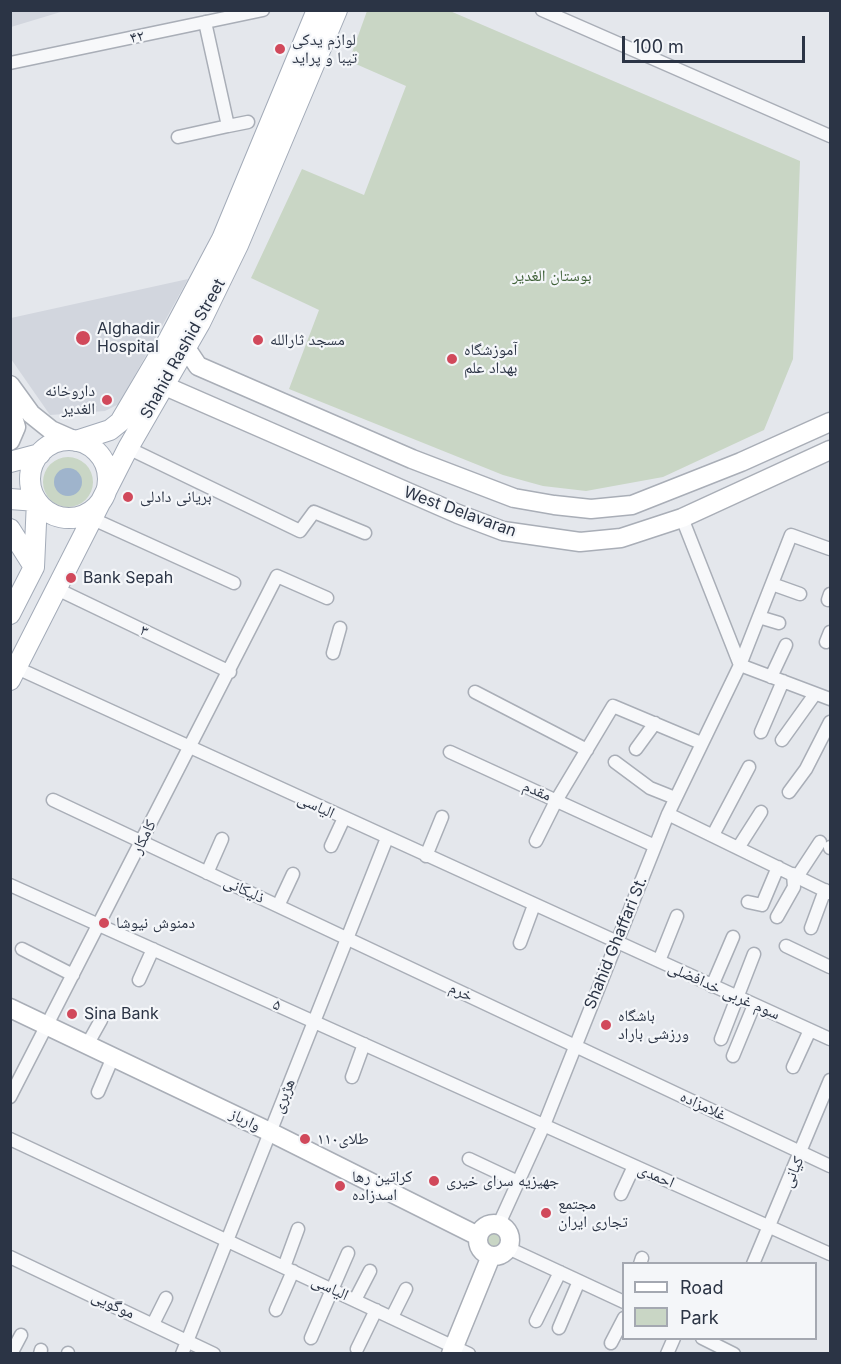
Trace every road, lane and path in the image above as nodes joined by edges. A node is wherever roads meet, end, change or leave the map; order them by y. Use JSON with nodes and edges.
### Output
{"nodes":[{"id":1,"x":263,"y":10,"type":"edge"},
{"id":2,"x":317,"y":10,"type":"edge"},
{"id":3,"x":337,"y":10,"type":"edge"},
{"id":4,"x":542,"y":10,"type":"edge"},
{"id":5,"x":205,"y":22,"type":"junction"},
{"id":6,"x":10,"y":63,"type":"edge"},
{"id":7,"x":248,"y":122,"type":"dead end"},
{"id":8,"x":228,"y":126,"type":"junction"},
{"id":9,"x":831,"y":136,"type":"edge"},
{"id":10,"x":178,"y":137,"type":"dead end"},
{"id":11,"x":186,"y":348,"type":"junction"},
{"id":12,"x":10,"y":385,"type":"edge"},
{"id":13,"x":165,"y":386,"type":"junction"},
{"id":14,"x":10,"y":407,"type":"edge"},
{"id":15,"x":831,"y":422,"type":"edge"},
{"id":16,"x":10,"y":441,"type":"edge"},
{"id":17,"x":76,"y":441,"type":"junction"},
{"id":18,"x":128,"y":448,"type":"junction"},
{"id":19,"x":831,"y":450,"type":"edge"},
{"id":20,"x":40,"y":454,"type":"junction"},
{"id":21,"x":10,"y":462,"type":"edge"},
{"id":22,"x":104,"y":495,"type":"junction"},
{"id":23,"x":10,"y":499,"type":"edge"},
{"id":24,"x":37,"y":501,"type":"junction"},
{"id":25,"x":682,"y":518,"type":"junction"},
{"id":26,"x":93,"y":519,"type":"junction"},
{"id":27,"x":10,"y":529,"type":"edge"},
{"id":28,"x":364,"y":533,"type":"dead end"},
{"id":29,"x":831,"y":549,"type":"edge"},
{"id":30,"x":34,"y":567,"type":"junction"},
{"id":31,"x":234,"y":583,"type":"dead end"},
{"id":32,"x":772,"y":584,"type":"junction"},
{"id":33,"x":57,"y":589,"type":"junction"},
{"id":34,"x":800,"y":594,"type":"dead end"},
{"id":35,"x":327,"y":598,"type":"dead end"},
{"id":36,"x":10,"y":614,"type":"edge"},
{"id":37,"x":759,"y":617,"type":"junction"},
{"id":38,"x":778,"y":623,"type":"dead end"},
{"id":39,"x":340,"y":628,"type":"dead end"},
{"id":40,"x":786,"y":645,"type":"dead end"},
{"id":41,"x":333,"y":653,"type":"dead end"},
{"id":42,"x":740,"y":665,"type":"junction"},
{"id":43,"x":230,"y":672,"type":"junction"},
{"id":44,"x":14,"y":674,"type":"edge"},
{"id":45,"x":777,"y":679,"type":"junction"},
{"id":46,"x":475,"y":692,"type":"dead end"},
{"id":47,"x":816,"y":694,"type":"junction"},
{"id":48,"x":831,"y":699,"type":"edge"},
{"id":49,"x":831,"y":722,"type":"edge"},
{"id":50,"x":655,"y":723,"type":"junction"},
{"id":51,"x":761,"y":732,"type":"dead end"},
{"id":52,"x":782,"y":740,"type":"dead end"},
{"id":53,"x":701,"y":743,"type":"junction"},
{"id":54,"x":189,"y":747,"type":"junction"},
{"id":55,"x":636,"y":749,"type":"dead end"},
{"id":56,"x":587,"y":750,"type":"junction"},
{"id":57,"x":450,"y":752,"type":"dead end"},
{"id":58,"x":615,"y":762,"type":"dead end"},
{"id":59,"x":749,"y":767,"type":"dead end"},
{"id":60,"x":789,"y":792,"type":"dead end"},
{"id":61,"x":675,"y":798,"type":"junction"},
{"id":62,"x":53,"y":800,"type":"dead end"},
{"id":63,"x":556,"y":801,"type":"junction"},
{"id":64,"x":761,"y":812,"type":"dead end"},
{"id":65,"x":668,"y":814,"type":"junction"},
{"id":66,"x":344,"y":818,"type":"junction"},
{"id":67,"x":442,"y":818,"type":"dead end"},
{"id":68,"x":712,"y":835,"type":"junction"},
{"id":69,"x":387,"y":838,"type":"junction"},
{"id":70,"x":222,"y":839,"type":"dead end"},
{"id":71,"x":536,"y":841,"type":"dead end"},
{"id":72,"x":141,"y":842,"type":"junction"},
{"id":73,"x":331,"y":846,"type":"dead end"},
{"id":74,"x":655,"y":846,"type":"junction"},
{"id":75,"x":827,"y":846,"type":"edge"},
{"id":76,"x":738,"y":848,"type":"junction"},
{"id":77,"x":426,"y":856,"type":"junction"},
{"id":78,"x":778,"y":867,"type":"junction"},
{"id":79,"x":207,"y":873,"type":"junction"},
{"id":80,"x":293,"y":874,"type":"dead end"},
{"id":81,"x":795,"y":876,"type":"junction"},
{"id":82,"x":10,"y":885,"type":"edge"},
{"id":83,"x":828,"y":891,"type":"edge"},
{"id":84,"x":748,"y":902,"type":"dead end"},
{"id":85,"x":534,"y":905,"type":"junction"},
{"id":86,"x":278,"y":906,"type":"junction"},
{"id":87,"x":677,"y":916,"type":"dead end"},
{"id":88,"x":777,"y":917,"type":"dead end"},
{"id":89,"x":99,"y":925,"type":"junction"},
{"id":90,"x":811,"y":928,"type":"dead end"},
{"id":91,"x":347,"y":938,"type":"junction"},
{"id":92,"x":733,"y":938,"type":"dead end"},
{"id":93,"x":617,"y":942,"type":"junction"},
{"id":94,"x":520,"y":943,"type":"dead end"},
{"id":95,"x":786,"y":946,"type":"dead end"},
{"id":96,"x":22,"y":949,"type":"dead end"},
{"id":97,"x":153,"y":949,"type":"junction"},
{"id":98,"x":754,"y":954,"type":"dead end"},
{"id":99,"x":659,"y":961,"type":"junction"},
{"id":100,"x":831,"y":968,"type":"edge"},
{"id":101,"x":73,"y":975,"type":"junction"},
{"id":102,"x":139,"y":980,"type":"dead end"},
{"id":103,"x":712,"y":986,"type":"junction"},
{"id":104,"x":737,"y":997,"type":"junction"},
{"id":105,"x":754,"y":1005,"type":"junction"},
{"id":106,"x":10,"y":1008,"type":"edge"},
{"id":107,"x":101,"y":1020,"type":"dead end"},
{"id":108,"x":314,"y":1022,"type":"junction"},
{"id":109,"x":47,"y":1026,"type":"junction"},
{"id":110,"x":810,"y":1030,"type":"junction"},
{"id":111,"x":721,"y":1039,"type":"dead end"},
{"id":112,"x":831,"y":1039,"type":"edge"},
{"id":113,"x":364,"y":1044,"type":"junction"},
{"id":114,"x":87,"y":1045,"type":"junction"},
{"id":115,"x":575,"y":1046,"type":"junction"},
{"id":116,"x":733,"y":1056,"type":"dead end"},
{"id":117,"x":113,"y":1057,"type":"junction"},
{"id":118,"x":793,"y":1067,"type":"dead end"},
{"id":119,"x":352,"y":1077,"type":"dead end"},
{"id":120,"x":831,"y":1080,"type":"edge"},
{"id":121,"x":98,"y":1092,"type":"dead end"},
{"id":122,"x":10,"y":1097,"type":"edge"},
{"id":123,"x":544,"y":1125,"type":"junction"},
{"id":124,"x":270,"y":1132,"type":"junction"},
{"id":125,"x":10,"y":1139,"type":"edge"},
{"id":126,"x":802,"y":1152,"type":"junction"},
{"id":127,"x":469,"y":1159,"type":"dead end"},
{"id":128,"x":634,"y":1166,"type":"junction"},
{"id":129,"x":831,"y":1166,"type":"edge"},
{"id":130,"x":518,"y":1182,"type":"junction"},
{"id":131,"x":621,"y":1194,"type":"dead end"},
{"id":132,"x":499,"y":1224,"type":"junction"},
{"id":133,"x":769,"y":1226,"type":"junction"},
{"id":134,"x":298,"y":1229,"type":"dead end"},
{"id":135,"x":478,"y":1236,"type":"junction"},
{"id":136,"x":227,"y":1240,"type":"junction"},
{"id":137,"x":500,"y":1252,"type":"junction"},
{"id":138,"x":348,"y":1253,"type":"dead end"},
{"id":139,"x":831,"y":1254,"type":"edge"},
{"id":140,"x":10,"y":1257,"type":"edge"},
{"id":141,"x":753,"y":1262,"type":"edge"},
{"id":142,"x":289,"y":1269,"type":"junction"},
{"id":143,"x":370,"y":1271,"type":"dead end"},
{"id":144,"x":560,"y":1272,"type":"junction"},
{"id":145,"x":579,"y":1281,"type":"junction"},
{"id":146,"x":332,"y":1289,"type":"junction"},
{"id":147,"x":406,"y":1289,"type":"dead end"},
{"id":148,"x":166,"y":1298,"type":"dead end"},
{"id":149,"x":355,"y":1300,"type":"junction"},
{"id":150,"x":622,"y":1301,"type":"edge"},
{"id":151,"x":276,"y":1310,"type":"dead end"},
{"id":152,"x":376,"y":1310,"type":"junction"},
{"id":153,"x":392,"y":1317,"type":"junction"},
{"id":154,"x":536,"y":1321,"type":"dead end"},
{"id":155,"x":622,"y":1322,"type":"edge"},
{"id":156,"x":153,"y":1324,"type":"junction"},
{"id":157,"x":560,"y":1328,"type":"dead end"},
{"id":158,"x":21,"y":1335,"type":"dead end"},
{"id":159,"x":311,"y":1338,"type":"dead end"},
{"id":160,"x":187,"y":1340,"type":"junction"},
{"id":161,"x":611,"y":1343,"type":"dead end"},
{"id":162,"x":717,"y":1346,"type":"edge"},
{"id":163,"x":357,"y":1349,"type":"dead end"},
{"id":164,"x":458,"y":1351,"type":"edge"},
{"id":165,"x":11,"y":1353,"type":"edge"},
{"id":166,"x":182,"y":1353,"type":"edge"},
{"id":167,"x":214,"y":1353,"type":"edge"},
{"id":168,"x":734,"y":1353,"type":"edge"}],
"edges":[{"from":1,"to":5,"type":"street","name":"۴۲"},
{"from":2,"to":17,"type":"main road","name":"Shahid Rashid Street"},
{"from":3,"to":11,"type":"main road","name":"Shahid Rashid Street"},
{"from":4,"to":9,"type":"street"},
{"from":5,"to":6,"type":"street","name":"۴۲"},
{"from":5,"to":8,"type":"street"},
{"from":7,"to":8,"type":"street"},
{"from":8,"to":10,"type":"street"},
{"from":11,"to":13,"type":"main road","name":"Shahid Rashid Street"},
{"from":11,"to":15,"type":"main road","name":"West Delavaran"},
{"from":12,"to":17,"type":"main road"},
{"from":13,"to":18,"type":"main road","name":"Shahid Rashid Street"},
{"from":13,"to":25,"type":"main road","name":"West Delavaran"},
{"from":14,"to":16,"type":"main road"},
{"from":17,"to":20,"type":"main road"},
{"from":17,"to":22,"type":"main road"},
{"from":18,"to":22,"type":"main road","name":"Shahid Rashid Street"},
{"from":18,"to":28,"type":"street"},
{"from":19,"to":25,"type":"main road","name":"West Delavaran"},
{"from":20,"to":21,"type":"main road"},
{"from":20,"to":24,"type":"main road"},
{"from":22,"to":24,"type":"main road"},
{"from":22,"to":26,"type":"main road","name":"Shahid Rashid Street"},
{"from":23,"to":24,"type":"main road"},
{"from":24,"to":30,"type":"main road"},
{"from":25,"to":42,"type":"street"},
{"from":26,"to":31,"type":"street"},
{"from":26,"to":33,"type":"main road","name":"Shahid Rashid Street"},
{"from":27,"to":30,"type":"main road"},
{"from":29,"to":32,"type":"street","name":"Shahid Ghaffari St."},
{"from":30,"to":36,"type":"main road"},
{"from":32,"to":34,"type":"street"},
{"from":32,"to":37,"type":"street","name":"Shahid Ghaffari St."},
{"from":33,"to":43,"type":"street","name":"۳"},
{"from":33,"to":44,"type":"main road","name":"Shahid Rashid Street"},
{"from":35,"to":43,"type":"street","name":"کامکار"},
{"from":37,"to":38,"type":"street"},
{"from":37,"to":42,"type":"street","name":"Shahid Ghaffari St."},
{"from":39,"to":41,"type":"street"},
{"from":40,"to":45,"type":"street"},
{"from":42,"to":45,"type":"street"},
{"from":42,"to":53,"type":"street","name":"Shahid Ghaffari St."},
{"from":43,"to":54,"type":"street","name":"کامکار"},
{"from":44,"to":54,"type":"street","name":"الیاسی"},
{"from":45,"to":47,"type":"street"},
{"from":45,"to":51,"type":"street"},
{"from":46,"to":56,"type":"street"},
{"from":47,"to":48,"type":"street"},
{"from":47,"to":52,"type":"street"},
{"from":49,"to":60,"type":"street"},
{"from":50,"to":53,"type":"street"},
{"from":50,"to":55,"type":"street"},
{"from":50,"to":56,"type":"street","name":"مقدم"},
{"from":53,"to":61,"type":"street","name":"Shahid Ghaffari St."},
{"from":54,"to":66,"type":"street","name":"الیاسی"},
{"from":54,"to":72,"type":"street","name":"کامکار"},
{"from":56,"to":63,"type":"street","name":"مقدم"},
{"from":57,"to":63,"type":"street","name":"مقدم"},
{"from":58,"to":61,"type":"street"},
{"from":59,"to":68,"type":"street"},
{"from":61,"to":65,"type":"street","name":"Shahid Ghaffari St."},
{"from":62,"to":72,"type":"street","name":"ذلیکانی"},
{"from":63,"to":71,"type":"street"},
{"from":63,"to":74,"type":"street"},
{"from":64,"to":76,"type":"street"},
{"from":65,"to":68,"type":"street"},
{"from":65,"to":74,"type":"street","name":"Shahid Ghaffari St."},
{"from":66,"to":69,"type":"street","name":"الیاسی"},
{"from":66,"to":73,"type":"street"},
{"from":67,"to":77,"type":"street"},
{"from":68,"to":76,"type":"street"},
{"from":69,"to":77,"type":"street","name":"الیاسی"},
{"from":69,"to":91,"type":"street","name":"هژبری"},
{"from":70,"to":79,"type":"street"},
{"from":72,"to":79,"type":"street","name":"ذلیکانی"},
{"from":72,"to":89,"type":"street","name":"کامکار"},
{"from":74,"to":93,"type":"street","name":"Shahid Ghaffari St."},
{"from":75,"to":81,"type":"street"},
{"from":76,"to":78,"type":"street"},
{"from":77,"to":85,"type":"street","name":"الیاسی"},
{"from":78,"to":81,"type":"street"},
{"from":78,"to":84,"type":"street"},
{"from":79,"to":86,"type":"street","name":"ذلیکانی"},
{"from":80,"to":86,"type":"street"},
{"from":81,"to":83,"type":"street"},
{"from":81,"to":88,"type":"street"},
{"from":82,"to":89,"type":"street","name":"۵"},
{"from":83,"to":90,"type":"street"},
{"from":85,"to":93,"type":"street","name":"الیاسی"},
{"from":85,"to":94,"type":"street"},
{"from":86,"to":91,"type":"street","name":"ذلیکانی"},
{"from":87,"to":99,"type":"street"},
{"from":89,"to":97,"type":"street","name":"۵"},
{"from":89,"to":101,"type":"street","name":"کامکار"},
{"from":91,"to":108,"type":"street","name":"هژبری"},
{"from":91,"to":115,"type":"street","name":"خرم"},
{"from":92,"to":103,"type":"street"},
{"from":93,"to":99,"type":"street","name":"سوم غربی خدافضلی"},
{"from":93,"to":115,"type":"street","name":"Shahid Ghaffari St."},
{"from":95,"to":100,"type":"street"},
{"from":96,"to":101,"type":"street"},
{"from":97,"to":102,"type":"street"},
{"from":97,"to":108,"type":"street","name":"۵"},
{"from":98,"to":104,"type":"street"},
{"from":99,"to":103,"type":"street","name":"سوم غربی خدافضلی"},
{"from":101,"to":109,"type":"street","name":"کامکار"},
{"from":103,"to":104,"type":"street","name":"سوم غربی خدافضلی"},
{"from":104,"to":105,"type":"street","name":"سوم غربی خدافضلی"},
{"from":104,"to":111,"type":"street"},
{"from":105,"to":110,"type":"street","name":"سوم غربی خدافضلی"},
{"from":105,"to":116,"type":"street"},
{"from":106,"to":109,"type":"main road","name":"وارباز"},
{"from":107,"to":114,"type":"street"},
{"from":108,"to":113,"type":"street","name":"۵"},
{"from":108,"to":124,"type":"street","name":"هژبری"},
{"from":109,"to":114,"type":"main road","name":"وارباز"},
{"from":109,"to":122,"type":"street","name":"کامکار"},
{"from":110,"to":112,"type":"street","name":"سوم غربی خدافضلی"},
{"from":110,"to":118,"type":"street"},
{"from":113,"to":119,"type":"street"},
{"from":113,"to":123,"type":"street","name":"۵"},
{"from":114,"to":117,"type":"main road","name":"وارباز"},
{"from":115,"to":123,"type":"street","name":"Shahid Ghaffari St."},
{"from":115,"to":126,"type":"street","name":"غلامزاده"},
{"from":117,"to":121,"type":"street"},
{"from":117,"to":124,"type":"main road","name":"وارباز"},
{"from":120,"to":126,"type":"street","name":"کیانی"},
{"from":123,"to":128,"type":"street","name":"احمدی"},
{"from":123,"to":130,"type":"street","name":"Shahid Ghaffari St."},
{"from":124,"to":135,"type":"main road","name":"وارباز"},
{"from":124,"to":136,"type":"street","name":"هژبری"},
{"from":125,"to":136,"type":"street","name":"الیاسی"},
{"from":126,"to":129,"type":"street","name":"غلامزاده"},
{"from":126,"to":133,"type":"street","name":"کیانی"},
{"from":127,"to":130,"type":"street"},
{"from":128,"to":131,"type":"street"},
{"from":128,"to":133,"type":"street","name":"احمدی"},
{"from":130,"to":132,"type":"street","name":"Shahid Ghaffari St."},
{"from":132,"to":135,"type":"main road"},
{"from":132,"to":137,"type":"main road"},
{"from":133,"to":139,"type":"street","name":"احمدی"},
{"from":133,"to":141,"type":"street","name":"کیانی"},
{"from":134,"to":142,"type":"street"},
{"from":135,"to":137,"type":"main road"},
{"from":136,"to":142,"type":"street","name":"الیاسی"},
{"from":136,"to":160,"type":"street","name":"هژبری"},
{"from":137,"to":144,"type":"street"},
{"from":137,"to":164,"type":"main road"},
{"from":138,"to":146,"type":"street"},
{"from":140,"to":156,"type":"street","name":"موگویی"},
{"from":142,"to":146,"type":"street","name":"الیاسی"},
{"from":142,"to":151,"type":"street"},
{"from":143,"to":149,"type":"street"},
{"from":144,"to":145,"type":"street"},
{"from":144,"to":154,"type":"street"},
{"from":145,"to":150,"type":"street"},
{"from":145,"to":157,"type":"street"},
{"from":146,"to":149,"type":"street","name":"الیاسی"},
{"from":146,"to":159,"type":"street"},
{"from":147,"to":153,"type":"street"},
{"from":148,"to":156,"type":"street"},
{"from":149,"to":152,"type":"street","name":"الیاسی"},
{"from":152,"to":153,"type":"street","name":"الیاسی"},
{"from":152,"to":163,"type":"street"},
{"from":153,"to":164,"type":"street","name":"الیاسی"},
{"from":155,"to":161,"type":"street"},
{"from":156,"to":160,"type":"street","name":"موگویی"},
{"from":158,"to":165,"type":"street"},
{"from":160,"to":166,"type":"street","name":"هژبری"},
{"from":160,"to":167,"type":"street","name":"موگویی"},
{"from":162,"to":168,"type":"street"}]}
